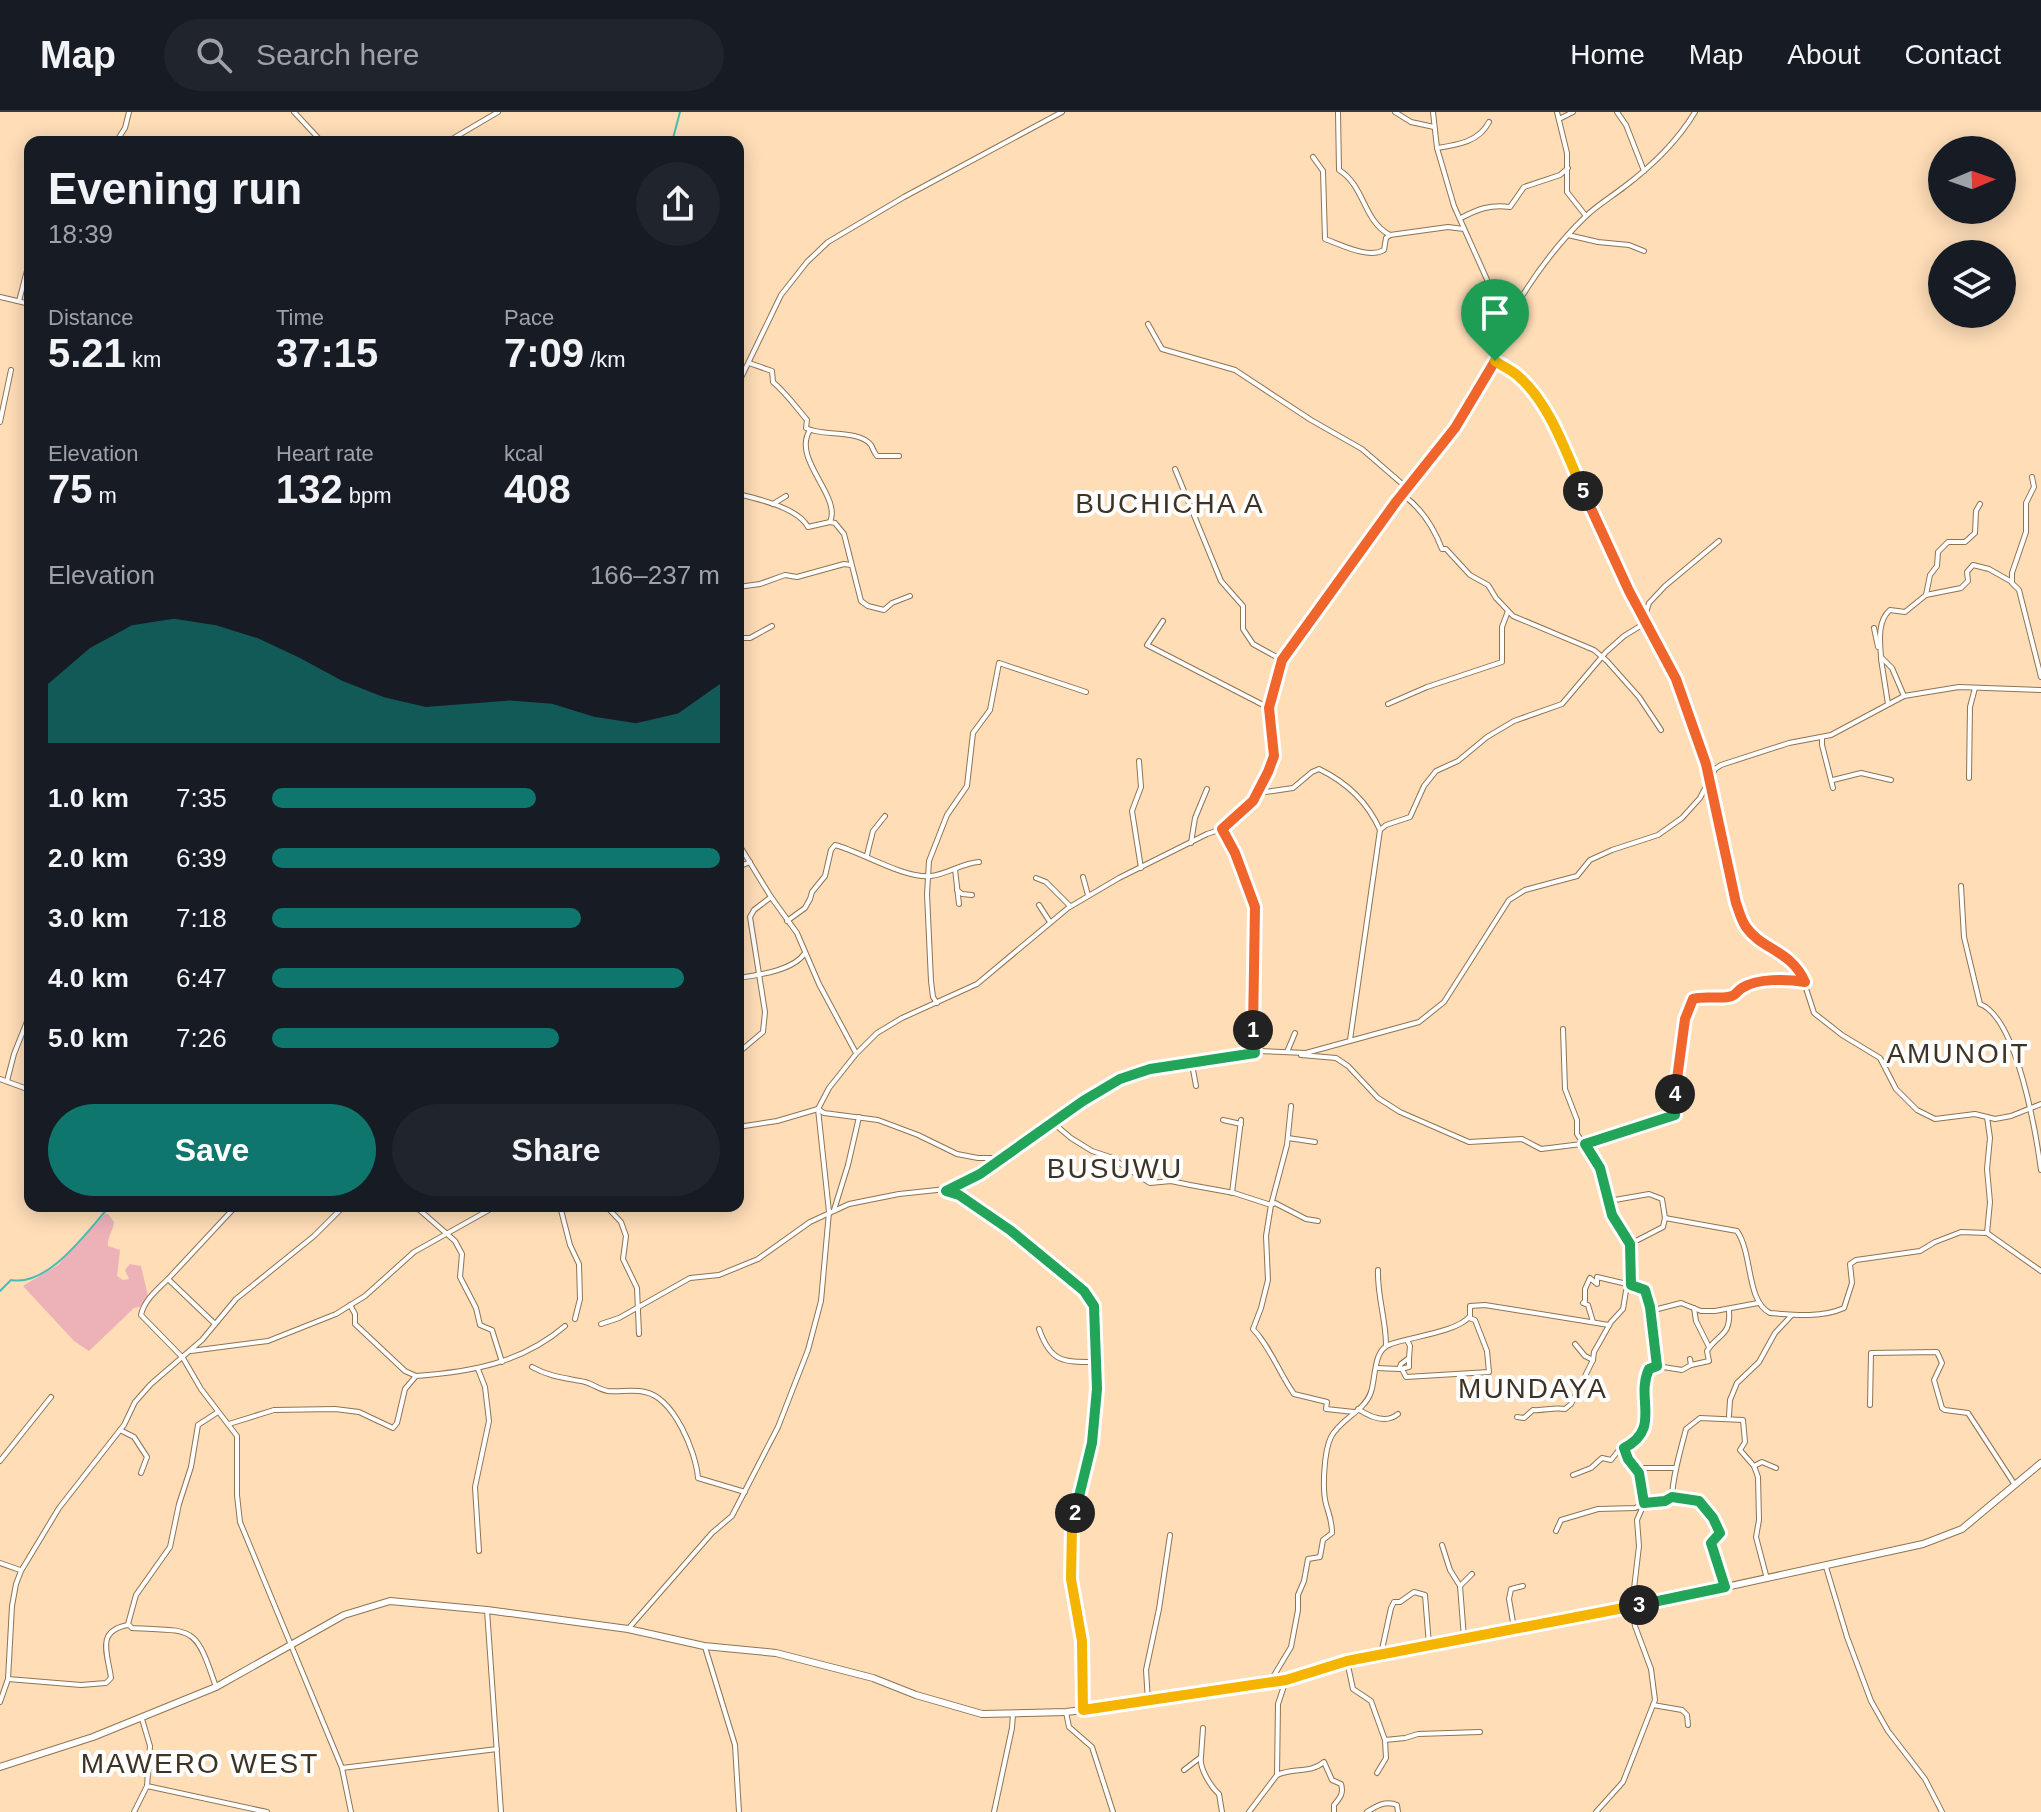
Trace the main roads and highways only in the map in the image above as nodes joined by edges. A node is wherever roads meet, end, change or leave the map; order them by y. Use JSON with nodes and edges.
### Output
{"nodes":[{"id":1,"x":2041,"y":1463,"type":"edge"},
{"id":2,"x":0,"y":1767,"type":"edge"}],
"edges":[{"from":1,"to":2,"type":"main road"}]}
